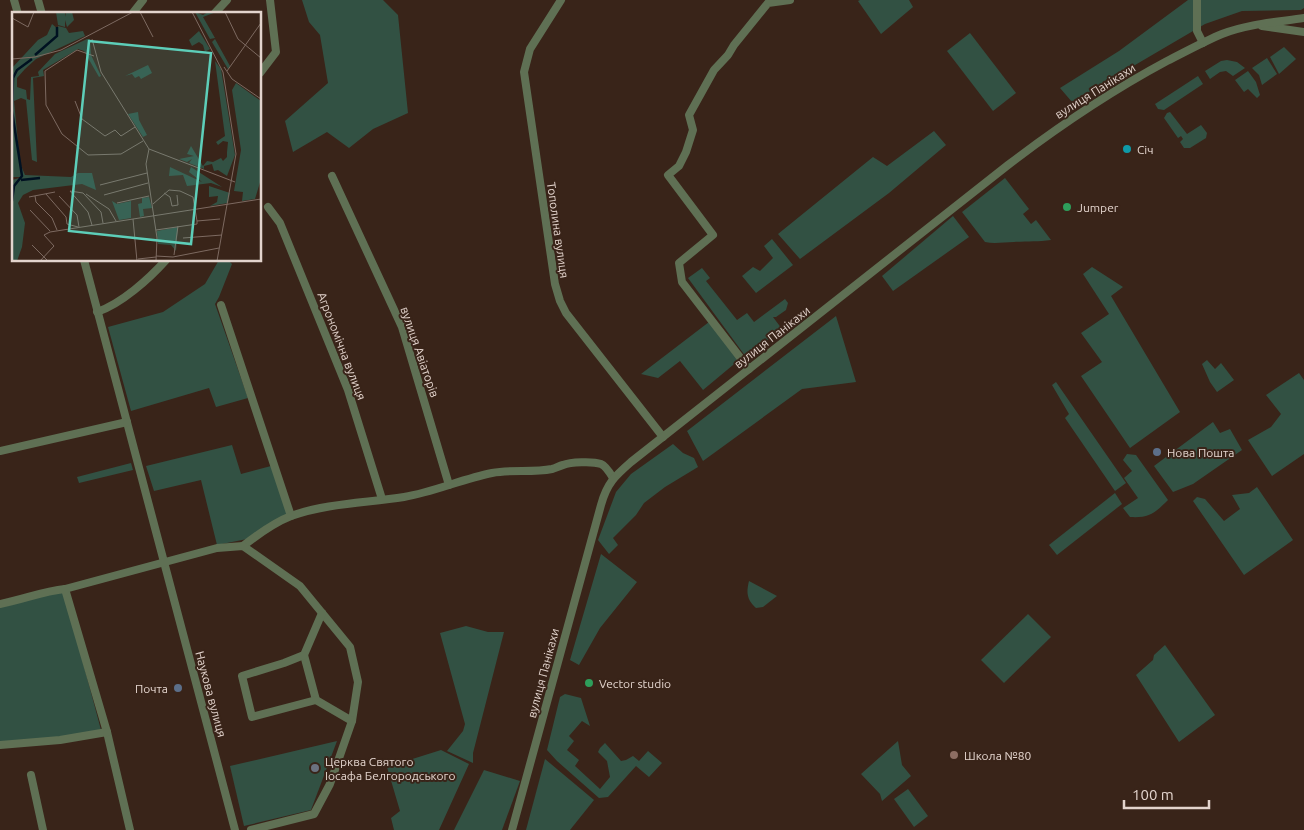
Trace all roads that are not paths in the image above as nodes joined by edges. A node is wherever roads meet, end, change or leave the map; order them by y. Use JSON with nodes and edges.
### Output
{"nodes":[{"id":1,"x":143,"y":0,"type":"edge"},
{"id":2,"x":227,"y":0,"type":"edge"},
{"id":3,"x":270,"y":0,"type":"edge"},
{"id":4,"x":561,"y":0,"type":"edge"},
{"id":5,"x":790,"y":0,"type":"edge"},
{"id":6,"x":1197,"y":0,"type":"edge"},
{"id":7,"x":134,"y":12,"type":"edge"},
{"id":8,"x":216,"y":12,"type":"edge"},
{"id":9,"x":1304,"y":18,"type":"edge"},
{"id":10,"x":1257,"y":26,"type":"junction"},
{"id":11,"x":1304,"y":32,"type":"edge"},
{"id":12,"x":1203,"y":43,"type":"junction"},
{"id":13,"x":267,"y":64,"type":"junction"},
{"id":14,"x":261,"y":71,"type":"edge"},
{"id":15,"x":261,"y":79,"type":"edge"},
{"id":16,"x":332,"y":176,"type":"dead end"},
{"id":17,"x":268,"y":207,"type":"dead end"},
{"id":18,"x":84,"y":261,"type":"edge"},
{"id":19,"x":165,"y":261,"type":"edge"},
{"id":20,"x":221,"y":305,"type":"dead end"},
{"id":21,"x":97,"y":312,"type":"junction"},
{"id":22,"x":749,"y":370,"type":"junction"},
{"id":23,"x":127,"y":422,"type":"junction"},
{"id":24,"x":663,"y":438,"type":"junction"},
{"id":25,"x":0,"y":451,"type":"edge"},
{"id":26,"x":613,"y":478,"type":"junction"},
{"id":27,"x":449,"y":485,"type":"junction"},
{"id":28,"x":382,"y":499,"type":"junction"},
{"id":29,"x":291,"y":516,"type":"junction"},
{"id":30,"x":242,"y":546,"type":"junction"},
{"id":31,"x":164,"y":563,"type":"junction"},
{"id":32,"x":65,"y":589,"type":"junction"},
{"id":33,"x":0,"y":604,"type":"edge"},
{"id":34,"x":322,"y":613,"type":"junction"},
{"id":35,"x":304,"y":655,"type":"junction"},
{"id":36,"x":316,"y":700,"type":"junction"},
{"id":37,"x":352,"y":721,"type":"junction"},
{"id":38,"x":107,"y":732,"type":"junction"},
{"id":39,"x":0,"y":745,"type":"edge"},
{"id":40,"x":31,"y":775,"type":"dead end"},
{"id":41,"x":43,"y":830,"type":"edge"},
{"id":42,"x":130,"y":830,"type":"edge"},
{"id":43,"x":235,"y":830,"type":"edge"},
{"id":44,"x":251,"y":830,"type":"edge"},
{"id":45,"x":512,"y":830,"type":"edge"}],
"edges":[{"from":1,"to":7,"type":"street"},
{"from":2,"to":8,"type":"street"},
{"from":3,"to":13,"type":"street"},
{"from":4,"to":24,"type":"street","name":"Тополина вулиця"},
{"from":5,"to":22,"type":"street"},
{"from":6,"to":12,"type":"street"},
{"from":9,"to":10,"type":"street","name":"вулиця Панікахи"},
{"from":10,"to":11,"type":"street","name":"вулиця Панікахи"},
{"from":10,"to":12,"type":"street","name":"вулиця Панікахи"},
{"from":12,"to":22,"type":"street","name":"вулиця Панікахи"},
{"from":13,"to":14,"type":"street"},
{"from":13,"to":15,"type":"street"},
{"from":16,"to":27,"type":"street","name":"вулиця Авіаторів"},
{"from":17,"to":28,"type":"street","name":"Агрономічна вулиця"},
{"from":18,"to":21,"type":"street","name":"Наукова вулиця"},
{"from":19,"to":21,"type":"street"},
{"from":20,"to":29,"type":"street"},
{"from":21,"to":23,"type":"street","name":"Наукова вулиця"},
{"from":22,"to":24,"type":"street","name":"вулиця Панікахи"},
{"from":23,"to":25,"type":"street"},
{"from":23,"to":31,"type":"street","name":"Наукова вулиця"},
{"from":24,"to":26,"type":"street","name":"вулиця Панікахи"},
{"from":26,"to":27,"type":"street"},
{"from":26,"to":45,"type":"street","name":"вулиця Панікахи"},
{"from":27,"to":28,"type":"street"},
{"from":28,"to":29,"type":"street"},
{"from":29,"to":30,"type":"street"},
{"from":30,"to":31,"type":"street"},
{"from":30,"to":34,"type":"street"},
{"from":31,"to":32,"type":"street"},
{"from":31,"to":43,"type":"street","name":"Наукова вулиця"},
{"from":32,"to":33,"type":"street"},
{"from":32,"to":38,"type":"street"},
{"from":34,"to":35,"type":"street"},
{"from":34,"to":37,"type":"street"},
{"from":35,"to":36,"type":"street"},
{"from":35,"to":36,"type":"street"},
{"from":36,"to":37,"type":"street"},
{"from":37,"to":44,"type":"street"},
{"from":38,"to":39,"type":"street"},
{"from":38,"to":42,"type":"street"},
{"from":40,"to":41,"type":"street"}]}
